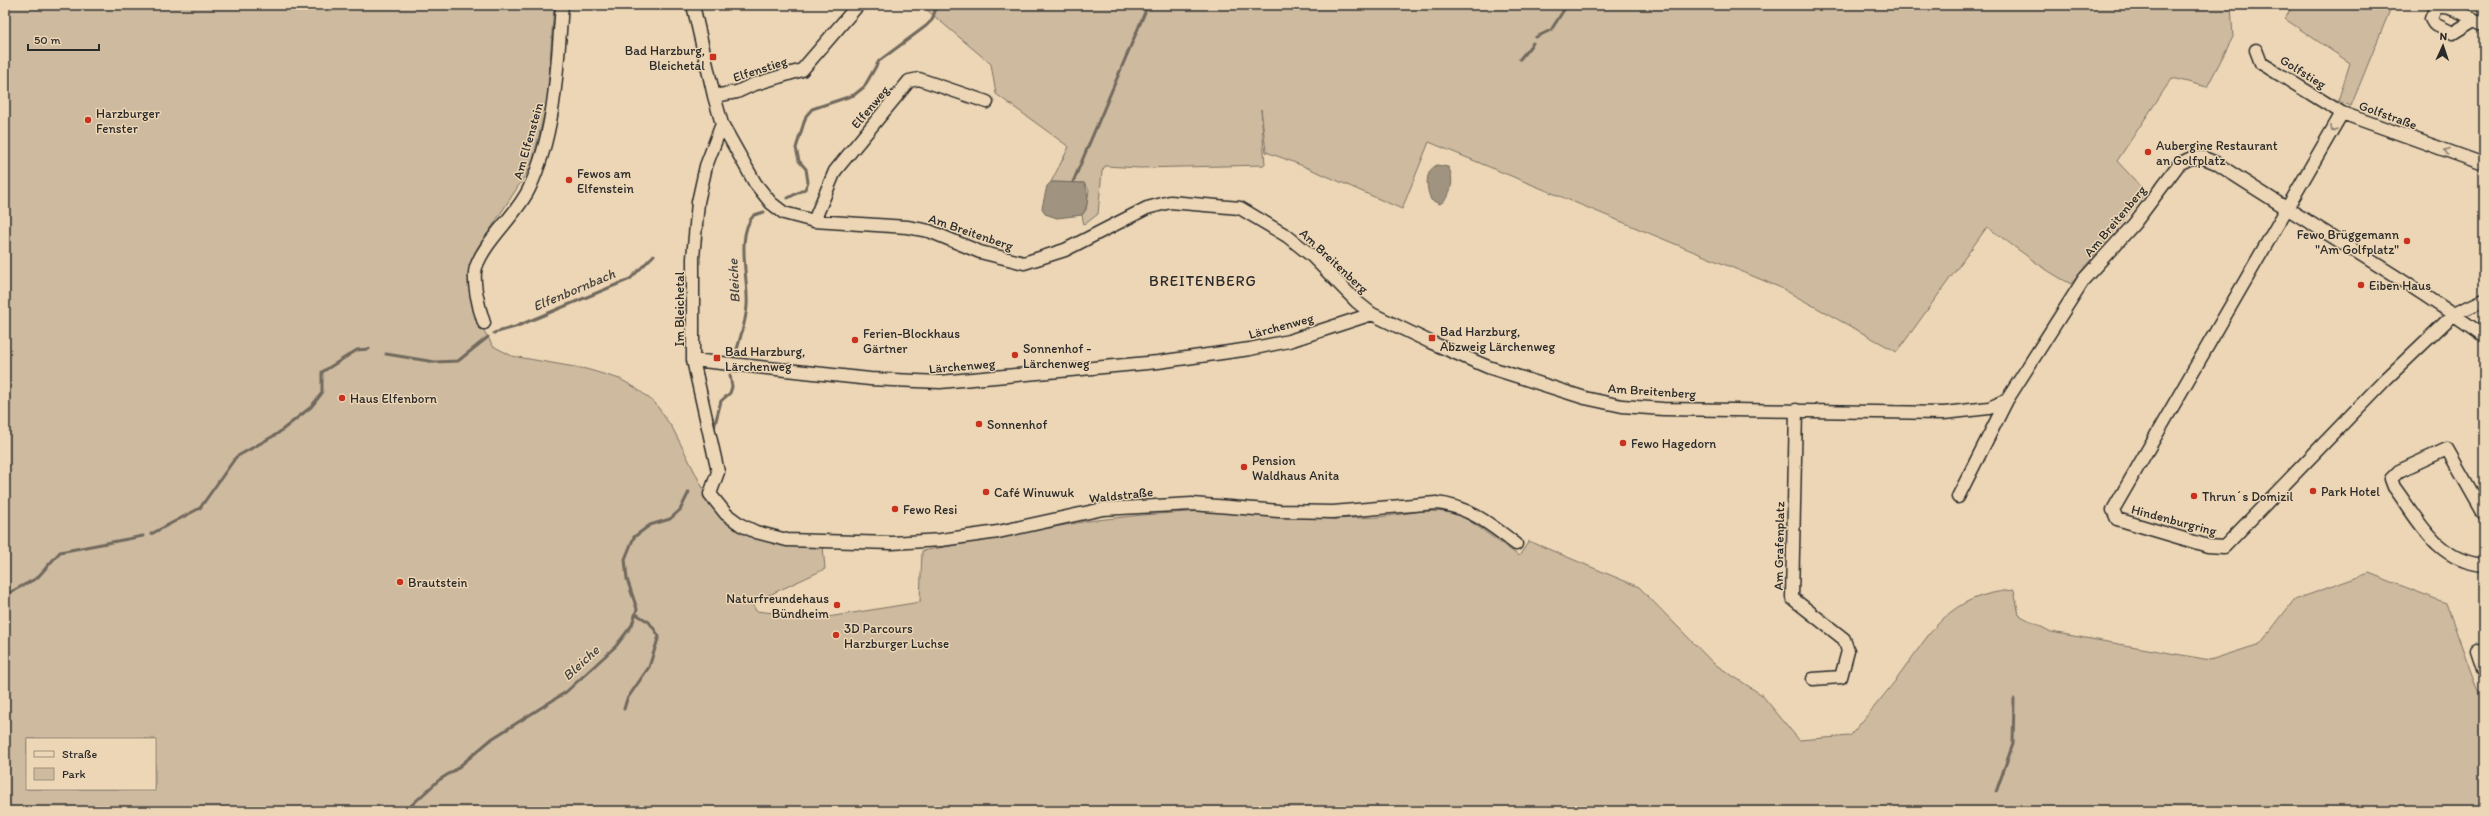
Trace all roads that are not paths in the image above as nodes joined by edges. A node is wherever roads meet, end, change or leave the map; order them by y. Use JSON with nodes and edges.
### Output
{"nodes":[{"id":1,"x":562,"y":5,"type":"edge"},
{"id":2,"x":693,"y":5,"type":"edge"},
{"id":3,"x":858,"y":5,"type":"edge"},
{"id":4,"x":2256,"y":50,"type":"dead end"},
{"id":5,"x":714,"y":96,"type":"junction"},
{"id":6,"x":987,"y":102,"type":"dead end"},
{"id":7,"x":2342,"y":113,"type":"junction"},
{"id":8,"x":722,"y":124,"type":"junction"},
{"id":9,"x":2484,"y":164,"type":"edge"},
{"id":10,"x":2286,"y":209,"type":"junction"},
{"id":11,"x":814,"y":221,"type":"junction"},
{"id":12,"x":2484,"y":300,"type":"edge"},
{"id":13,"x":1372,"y":314,"type":"junction"},
{"id":14,"x":2454,"y":314,"type":"junction"},
{"id":15,"x":484,"y":323,"type":"dead end"},
{"id":16,"x":2484,"y":336,"type":"edge"},
{"id":17,"x":693,"y":360,"type":"junction"},
{"id":18,"x":2007,"y":400,"type":"junction"},
{"id":19,"x":1796,"y":410,"type":"junction"},
{"id":20,"x":710,"y":494,"type":"joint"},
{"id":21,"x":1958,"y":497,"type":"dead end"},
{"id":22,"x":2484,"y":514,"type":"edge"},
{"id":23,"x":1516,"y":544,"type":"dead end"},
{"id":24,"x":2484,"y":565,"type":"edge"},
{"id":25,"x":2477,"y":650,"type":"dead end"},
{"id":26,"x":2484,"y":671,"type":"edge"},
{"id":27,"x":1813,"y":679,"type":"dead end"}],
"edges":[{"from":1,"to":15,"type":"street","name":"Am Elfenstein"},
{"from":2,"to":5,"type":"street","name":"Am Breitenberg"},
{"from":3,"to":5,"type":"street","name":"Elfenstieg"},
{"from":4,"to":7,"type":"street","name":"Golfstieg"},
{"from":5,"to":8,"type":"street","name":"Am Breitenberg"},
{"from":6,"to":11,"type":"street","name":"Elfenweg"},
{"from":9,"to":7,"type":"street","name":"Golfstraße","one_way":true},
{"from":7,"to":10,"type":"street","name":"Golfstraße","one_way":true},
{"from":8,"to":11,"type":"street","name":"Am Breitenberg"},
{"from":8,"to":17,"type":"street","name":"Im Bleichetal"},
{"from":10,"to":14,"type":"street"},
{"from":10,"to":14,"type":"street","name":"Hindenburgring"},
{"from":10,"to":18,"type":"street","name":"Am Breitenberg"},
{"from":11,"to":13,"type":"street","name":"Am Breitenberg"},
{"from":12,"to":14,"type":"street"},
{"from":13,"to":17,"type":"street","name":"Lärchenweg"},
{"from":13,"to":19,"type":"street","name":"Am Breitenberg"},
{"from":14,"to":16,"type":"street"},
{"from":17,"to":20,"type":"street","name":"Im Bleichetal"},
{"from":18,"to":19,"type":"street","name":"Am Breitenberg"},
{"from":18,"to":21,"type":"street","name":"Am Breitenberg"},
{"from":19,"to":27,"type":"street","name":"Am Grafenplatz"},
{"from":20,"to":23,"type":"street","name":"Waldstraße"},
{"from":22,"to":24,"type":"street"},
{"from":25,"to":26,"type":"street"}]}
